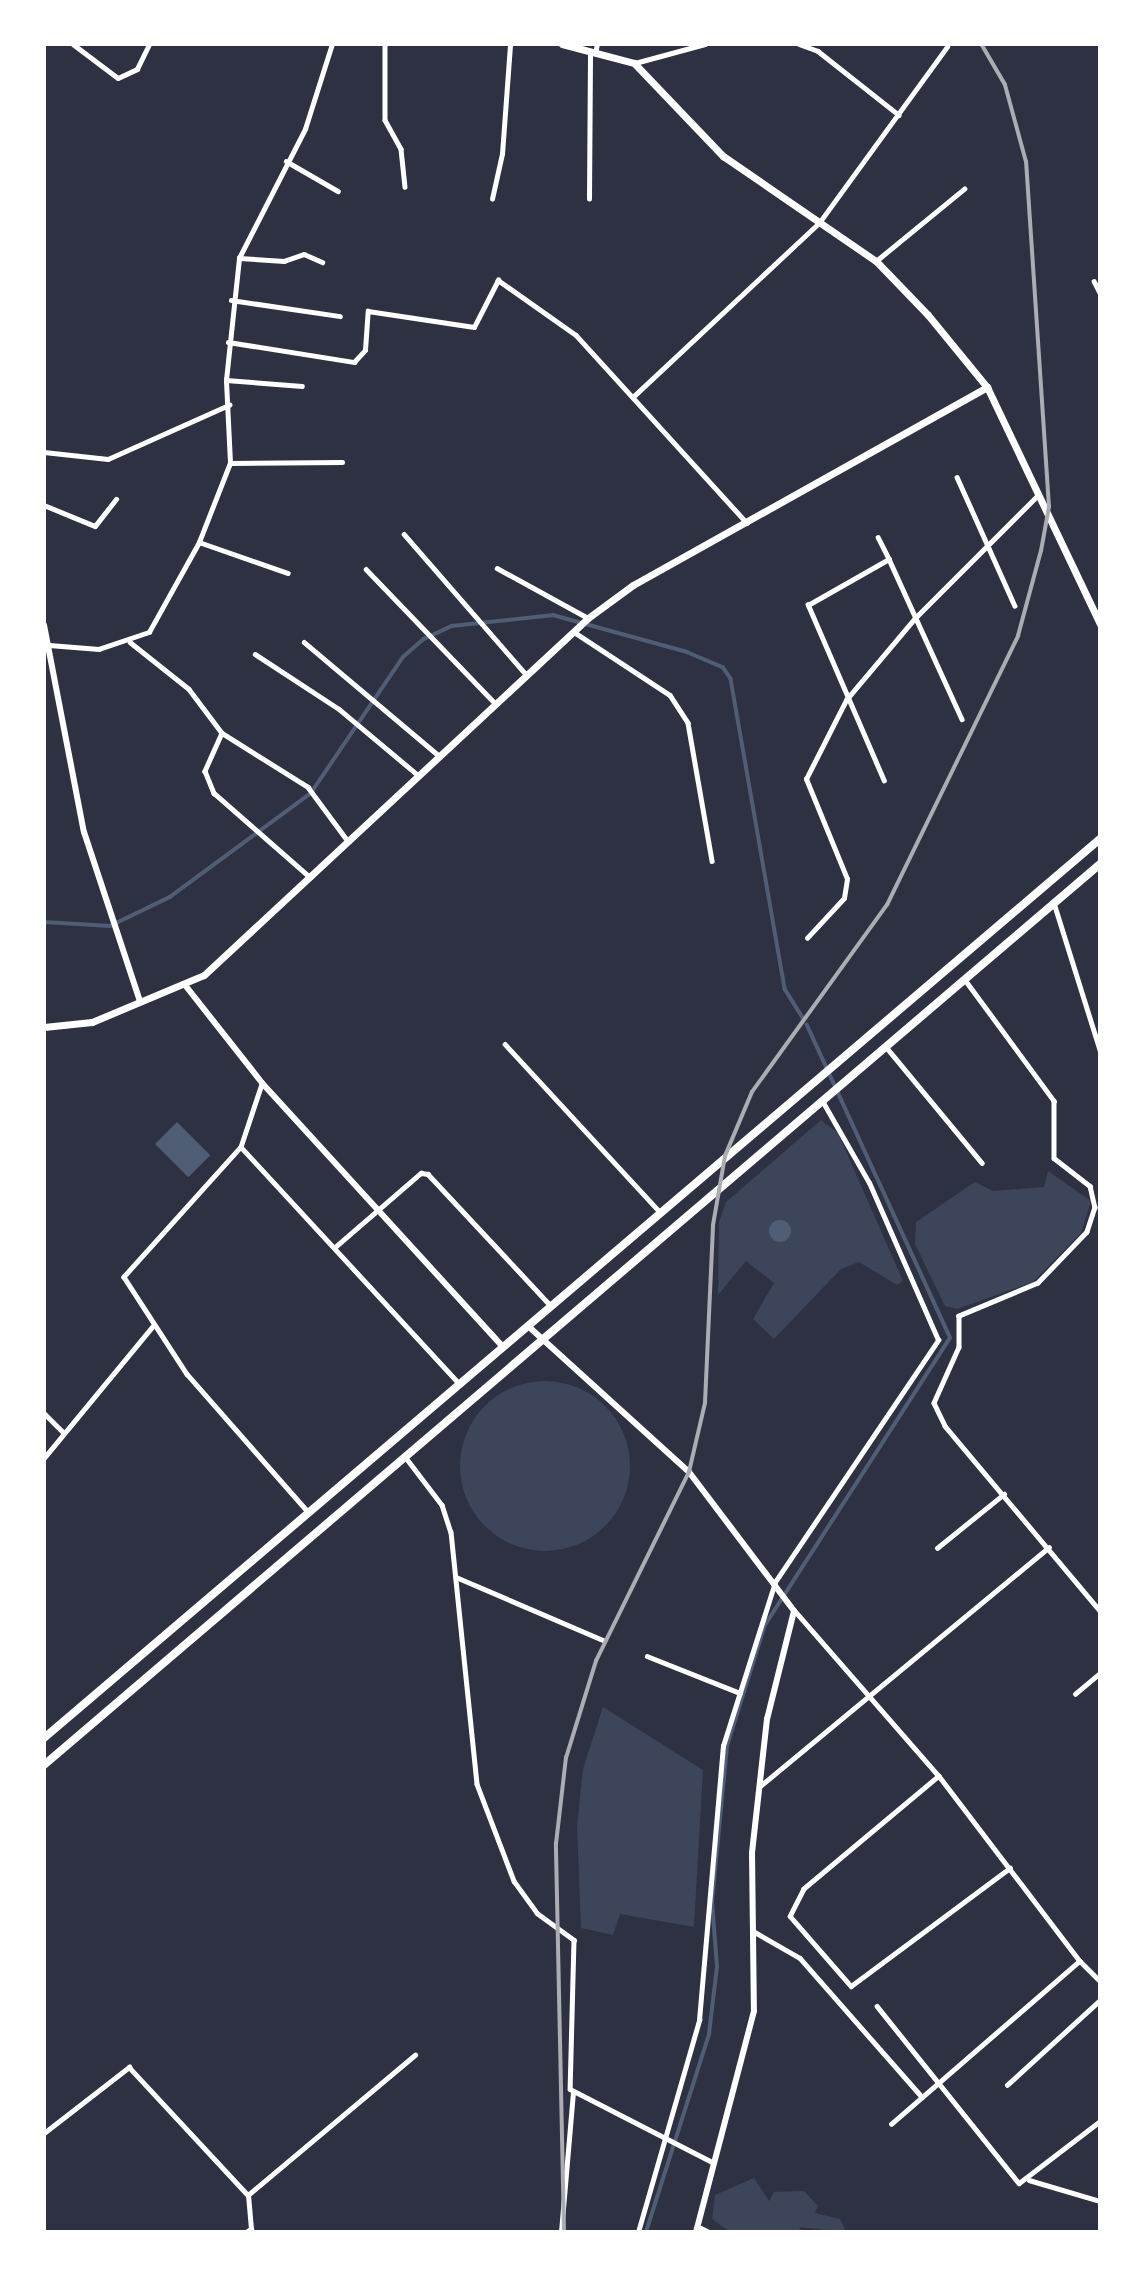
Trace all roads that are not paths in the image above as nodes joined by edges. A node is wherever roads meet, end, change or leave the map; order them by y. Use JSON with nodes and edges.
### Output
{"nodes":[{"id":1,"x":73,"y":44,"type":"edge"},
{"id":2,"x":149,"y":44,"type":"edge"},
{"id":3,"x":332,"y":44,"type":"edge"},
{"id":4,"x":385,"y":44,"type":"edge"},
{"id":5,"x":510,"y":44,"type":"edge"},
{"id":6,"x":562,"y":44,"type":"edge"},
{"id":7,"x":597,"y":44,"type":"edge"},
{"id":8,"x":705,"y":44,"type":"edge"},
{"id":9,"x":799,"y":44,"type":"edge"},
{"id":10,"x":947,"y":47,"type":"dead end"},
{"id":11,"x":592,"y":53,"type":"junction"},
{"id":12,"x":634,"y":63,"type":"junction"},
{"id":13,"x":899,"y":115,"type":"junction"},
{"id":14,"x":286,"y":161,"type":"junction"},
{"id":15,"x":405,"y":187,"type":"dead end"},
{"id":16,"x":964,"y":189,"type":"dead end"},
{"id":17,"x":338,"y":191,"type":"dead end"},
{"id":18,"x":492,"y":199,"type":"dead end"},
{"id":19,"x":589,"y":199,"type":"dead end"},
{"id":20,"x":819,"y":223,"type":"junction"},
{"id":21,"x":239,"y":258,"type":"junction"},
{"id":22,"x":876,"y":261,"type":"junction"},
{"id":23,"x":322,"y":262,"type":"dead end"},
{"id":24,"x":1094,"y":281,"type":"dead end"},
{"id":25,"x":1100,"y":293,"type":"edge"},
{"id":26,"x":231,"y":300,"type":"junction"},
{"id":27,"x":340,"y":316,"type":"dead end"},
{"id":28,"x":228,"y":342,"type":"junction"},
{"id":29,"x":226,"y":380,"type":"junction"},
{"id":30,"x":302,"y":386,"type":"dead end"},
{"id":31,"x":987,"y":387,"type":"junction"},
{"id":32,"x":634,"y":396,"type":"junction"},
{"id":33,"x":229,"y":405,"type":"junction"},
{"id":34,"x":44,"y":452,"type":"edge"},
{"id":35,"x":342,"y":461,"type":"dead end"},
{"id":36,"x":230,"y":463,"type":"junction"},
{"id":37,"x":957,"y":477,"type":"dead end"},
{"id":38,"x":1041,"y":492,"type":"junction"},
{"id":39,"x":116,"y":499,"type":"dead end"},
{"id":40,"x":44,"y":505,"type":"edge"},
{"id":41,"x":747,"y":524,"type":"junction"},
{"id":42,"x":404,"y":534,"type":"dead end"},
{"id":43,"x":878,"y":537,"type":"dead end"},
{"id":44,"x":199,"y":542,"type":"junction"},
{"id":45,"x":991,"y":545,"type":"junction"},
{"id":46,"x":889,"y":559,"type":"junction"},
{"id":47,"x":497,"y":568,"type":"dead end"},
{"id":48,"x":366,"y":569,"type":"dead end"},
{"id":49,"x":288,"y":573,"type":"dead end"},
{"id":50,"x":1015,"y":606,"type":"dead end"},
{"id":51,"x":916,"y":617,"type":"junction"},
{"id":52,"x":587,"y":619,"type":"junction"},
{"id":53,"x":1100,"y":624,"type":"edge"},
{"id":54,"x":44,"y":625,"type":"edge"},
{"id":55,"x":576,"y":628,"type":"junction"},
{"id":56,"x":130,"y":642,"type":"junction"},
{"id":57,"x":304,"y":642,"type":"dead end"},
{"id":58,"x":49,"y":645,"type":"junction"},
{"id":59,"x":255,"y":654,"type":"dead end"},
{"id":60,"x":52,"y":665,"type":"junction"},
{"id":61,"x":44,"y":667,"type":"edge"},
{"id":62,"x":525,"y":673,"type":"junction"},
{"id":63,"x":846,"y":700,"type":"junction"},
{"id":64,"x":493,"y":701,"type":"junction"},
{"id":65,"x":962,"y":719,"type":"dead end"},
{"id":66,"x":222,"y":733,"type":"junction"},
{"id":67,"x":438,"y":755,"type":"junction"},
{"id":68,"x":418,"y":775,"type":"junction"},
{"id":69,"x":884,"y":781,"type":"dead end"},
{"id":70,"x":1100,"y":839,"type":"edge"},
{"id":71,"x":348,"y":841,"type":"junction"},
{"id":72,"x":712,"y":861,"type":"dead end"},
{"id":73,"x":1100,"y":864,"type":"edge"},
{"id":74,"x":311,"y":878,"type":"junction"},
{"id":75,"x":1054,"y":903,"type":"junction"},
{"id":76,"x":807,"y":939,"type":"dead end"},
{"id":77,"x":966,"y":981,"type":"junction"},
{"id":78,"x":185,"y":985,"type":"junction"},
{"id":79,"x":140,"y":1001,"type":"junction"},
{"id":80,"x":44,"y":1027,"type":"edge"},
{"id":81,"x":505,"y":1044,"type":"dead end"},
{"id":82,"x":887,"y":1048,"type":"junction"},
{"id":83,"x":1100,"y":1050,"type":"edge"},
{"id":84,"x":262,"y":1083,"type":"junction"},
{"id":85,"x":822,"y":1101,"type":"junction"},
{"id":86,"x":241,"y":1147,"type":"junction"},
{"id":87,"x":982,"y":1163,"type":"dead end"},
{"id":88,"x":659,"y":1211,"type":"junction"},
{"id":89,"x":375,"y":1212,"type":"junction"},
{"id":90,"x":334,"y":1248,"type":"junction"},
{"id":91,"x":551,"y":1307,"type":"junction"},
{"id":92,"x":528,"y":1326,"type":"junction"},
{"id":93,"x":152,"y":1327,"type":"junction"},
{"id":94,"x":545,"y":1339,"type":"junction"},
{"id":95,"x":503,"y":1347,"type":"junction"},
{"id":96,"x":459,"y":1383,"type":"junction"},
{"id":97,"x":44,"y":1413,"type":"edge"},
{"id":98,"x":64,"y":1433,"type":"junction"},
{"id":99,"x":44,"y":1458,"type":"edge"},
{"id":100,"x":407,"y":1459,"type":"junction"},
{"id":101,"x":1004,"y":1494,"type":"junction"},
{"id":102,"x":310,"y":1514,"type":"junction"},
{"id":103,"x":1049,"y":1547,"type":"junction"},
{"id":104,"x":937,"y":1548,"type":"dead end"},
{"id":105,"x":456,"y":1577,"type":"junction"},
{"id":106,"x":777,"y":1585,"type":"junction"},
{"id":107,"x":792,"y":1607,"type":"junction"},
{"id":108,"x":1100,"y":1611,"type":"edge"},
{"id":109,"x":603,"y":1640,"type":"dead end"},
{"id":110,"x":647,"y":1656,"type":"dead end"},
{"id":111,"x":1100,"y":1672,"type":"edge"},
{"id":112,"x":740,"y":1693,"type":"junction"},
{"id":113,"x":1074,"y":1694,"type":"dead end"},
{"id":114,"x":872,"y":1697,"type":"junction"},
{"id":115,"x":44,"y":1738,"type":"edge"},
{"id":116,"x":44,"y":1765,"type":"edge"},
{"id":117,"x":939,"y":1776,"type":"junction"},
{"id":118,"x":760,"y":1787,"type":"junction"},
{"id":119,"x":1010,"y":1868,"type":"junction"},
{"id":120,"x":753,"y":1931,"type":"junction"},
{"id":121,"x":1080,"y":1961,"type":"junction"},
{"id":122,"x":1100,"y":1981,"type":"edge"},
{"id":123,"x":1100,"y":2000,"type":"edge"},
{"id":124,"x":877,"y":2006,"type":"dead end"},
{"id":125,"x":415,"y":2055,"type":"dead end"},
{"id":126,"x":937,"y":2083,"type":"junction"},
{"id":127,"x":1007,"y":2085,"type":"dead end"},
{"id":128,"x":573,"y":2094,"type":"junction"},
{"id":129,"x":922,"y":2097,"type":"junction"},
{"id":130,"x":1100,"y":2121,"type":"edge"},
{"id":131,"x":892,"y":2124,"type":"dead end"},
{"id":132,"x":44,"y":2133,"type":"edge"},
{"id":133,"x":664,"y":2141,"type":"junction"},
{"id":134,"x":712,"y":2162,"type":"junction"},
{"id":135,"x":1028,"y":2180,"type":"junction"},
{"id":136,"x":248,"y":2195,"type":"junction"},
{"id":137,"x":1100,"y":2201,"type":"edge"},
{"id":138,"x":697,"y":2229,"type":"edge"},
{"id":139,"x":246,"y":2232,"type":"edge"},
{"id":140,"x":561,"y":2232,"type":"edge"},
{"id":141,"x":638,"y":2232,"type":"edge"},
{"id":142,"x":709,"y":2232,"type":"edge"}],
"edges":[{"from":1,"to":2,"type":"street"},
{"from":3,"to":14,"type":"street"},
{"from":4,"to":15,"type":"street"},
{"from":5,"to":18,"type":"street"},
{"from":6,"to":11,"type":"main road"},
{"from":7,"to":11,"type":"street"},
{"from":8,"to":12,"type":"street"},
{"from":9,"to":13,"type":"street"},
{"from":10,"to":13,"type":"street"},
{"from":11,"to":12,"type":"main road"},
{"from":11,"to":19,"type":"street"},
{"from":12,"to":20,"type":"main road"},
{"from":13,"to":20,"type":"street"},
{"from":14,"to":17,"type":"street"},
{"from":14,"to":21,"type":"street"},
{"from":16,"to":22,"type":"street"},
{"from":20,"to":22,"type":"main road"},
{"from":20,"to":32,"type":"street"},
{"from":21,"to":23,"type":"street"},
{"from":21,"to":26,"type":"street"},
{"from":22,"to":31,"type":"main road"},
{"from":24,"to":25,"type":"street"},
{"from":26,"to":27,"type":"street"},
{"from":26,"to":28,"type":"street"},
{"from":28,"to":29,"type":"street"},
{"from":28,"to":32,"type":"street"},
{"from":29,"to":30,"type":"street"},
{"from":29,"to":33,"type":"street"},
{"from":31,"to":38,"type":"main road"},
{"from":31,"to":41,"type":"main road"},
{"from":32,"to":41,"type":"street"},
{"from":33,"to":34,"type":"street"},
{"from":33,"to":36,"type":"street"},
{"from":35,"to":36,"type":"street"},
{"from":36,"to":44,"type":"street"},
{"from":37,"to":45,"type":"street"},
{"from":38,"to":45,"type":"street"},
{"from":38,"to":53,"type":"main road"},
{"from":39,"to":40,"type":"street"},
{"from":41,"to":52,"type":"main road"},
{"from":42,"to":62,"type":"street"},
{"from":43,"to":46,"type":"street"},
{"from":44,"to":49,"type":"street"},
{"from":44,"to":56,"type":"street"},
{"from":45,"to":50,"type":"street"},
{"from":45,"to":51,"type":"street"},
{"from":46,"to":51,"type":"street"},
{"from":46,"to":63,"type":"street"},
{"from":47,"to":52,"type":"street"},
{"from":48,"to":64,"type":"street"},
{"from":51,"to":63,"type":"street"},
{"from":51,"to":65,"type":"street"},
{"from":52,"to":55,"type":"main road"},
{"from":54,"to":58,"type":"street"},
{"from":55,"to":62,"type":"main road"},
{"from":55,"to":72,"type":"street"},
{"from":56,"to":58,"type":"street"},
{"from":56,"to":66,"type":"street"},
{"from":57,"to":67,"type":"street"},
{"from":58,"to":60,"type":"street"},
{"from":59,"to":68,"type":"street"},
{"from":60,"to":61,"type":"street"},
{"from":60,"to":79,"type":"street"},
{"from":62,"to":64,"type":"main road"},
{"from":63,"to":69,"type":"street"},
{"from":63,"to":76,"type":"street"},
{"from":64,"to":67,"type":"main road"},
{"from":66,"to":71,"type":"street"},
{"from":66,"to":74,"type":"street"},
{"from":67,"to":68,"type":"main road"},
{"from":68,"to":71,"type":"main road"},
{"from":70,"to":88,"type":"highway"},
{"from":71,"to":74,"type":"main road"},
{"from":73,"to":75,"type":"highway"},
{"from":74,"to":78,"type":"main road"},
{"from":75,"to":77,"type":"highway"},
{"from":75,"to":83,"type":"street"},
{"from":77,"to":82,"type":"highway"},
{"from":77,"to":101,"type":"street"},
{"from":78,"to":79,"type":"main road"},
{"from":78,"to":84,"type":"street"},
{"from":79,"to":80,"type":"main road"},
{"from":81,"to":88,"type":"street"},
{"from":82,"to":85,"type":"highway"},
{"from":82,"to":87,"type":"street"},
{"from":84,"to":86,"type":"street"},
{"from":84,"to":89,"type":"street"},
{"from":85,"to":94,"type":"highway"},
{"from":85,"to":106,"type":"street"},
{"from":86,"to":90,"type":"street"},
{"from":86,"to":93,"type":"street"},
{"from":88,"to":91,"type":"highway"},
{"from":89,"to":90,"type":"street"},
{"from":89,"to":91,"type":"street"},
{"from":89,"to":95,"type":"street"},
{"from":90,"to":96,"type":"street"},
{"from":91,"to":92,"type":"highway"},
{"from":92,"to":94,"type":"street"},
{"from":92,"to":95,"type":"highway"},
{"from":93,"to":98,"type":"street"},
{"from":93,"to":102,"type":"street"},
{"from":94,"to":100,"type":"highway"},
{"from":94,"to":106,"type":"street"},
{"from":95,"to":96,"type":"highway"},
{"from":96,"to":102,"type":"highway"},
{"from":97,"to":98,"type":"street"},
{"from":98,"to":99,"type":"street"},
{"from":100,"to":105,"type":"street"},
{"from":100,"to":116,"type":"highway"},
{"from":101,"to":103,"type":"street"},
{"from":101,"to":104,"type":"street"},
{"from":102,"to":115,"type":"highway"},
{"from":103,"to":108,"type":"street"},
{"from":103,"to":114,"type":"street"},
{"from":105,"to":109,"type":"street"},
{"from":105,"to":128,"type":"street"},
{"from":106,"to":107,"type":"street"},
{"from":106,"to":112,"type":"street"},
{"from":107,"to":114,"type":"street"},
{"from":107,"to":118,"type":"street"},
{"from":110,"to":112,"type":"street"},
{"from":111,"to":113,"type":"street"},
{"from":112,"to":133,"type":"street"},
{"from":114,"to":117,"type":"street"},
{"from":114,"to":118,"type":"street"},
{"from":117,"to":119,"type":"street"},
{"from":117,"to":119,"type":"street"},
{"from":118,"to":120,"type":"street"},
{"from":119,"to":121,"type":"street"},
{"from":120,"to":129,"type":"street"},
{"from":120,"to":134,"type":"street"},
{"from":121,"to":122,"type":"street"},
{"from":121,"to":126,"type":"street"},
{"from":123,"to":127,"type":"street"},
{"from":124,"to":126,"type":"street"},
{"from":125,"to":136,"type":"street"},
{"from":126,"to":129,"type":"street"},
{"from":126,"to":135,"type":"street"},
{"from":128,"to":133,"type":"street"},
{"from":128,"to":140,"type":"street"},
{"from":129,"to":131,"type":"street"},
{"from":130,"to":135,"type":"street"},
{"from":132,"to":136,"type":"street"},
{"from":133,"to":134,"type":"street"},
{"from":133,"to":141,"type":"street"},
{"from":134,"to":138,"type":"street"},
{"from":135,"to":137,"type":"street"},
{"from":136,"to":139,"type":"street"},
{"from":138,"to":142,"type":"street"}]}
